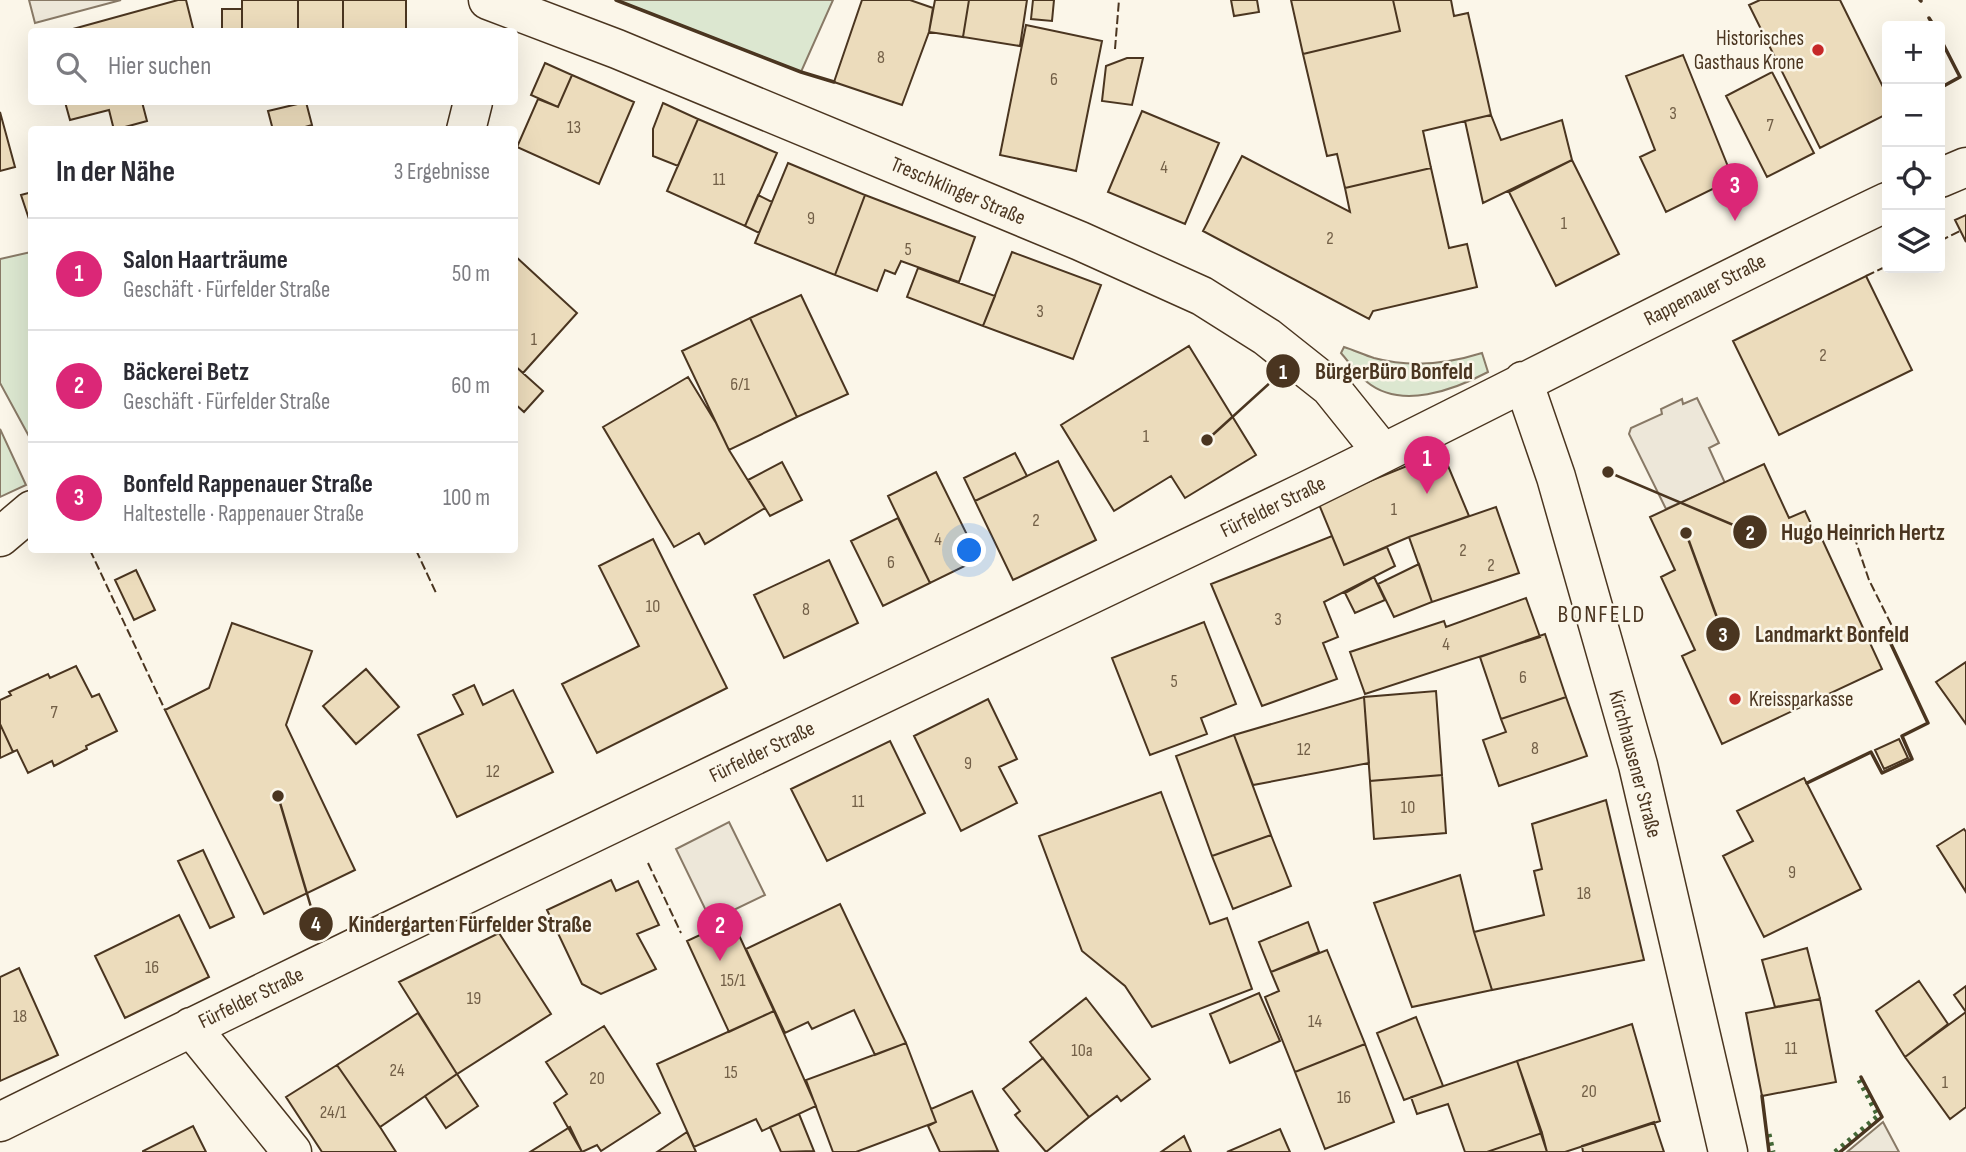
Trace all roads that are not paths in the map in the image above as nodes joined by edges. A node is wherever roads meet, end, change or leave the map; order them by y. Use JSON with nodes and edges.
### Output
{"nodes":[{"id":1,"x":492,"y":12,"type":"edge"},
{"id":2,"x":472,"y":105,"type":"edge"},
{"id":3,"x":467,"y":126,"type":"edge"},
{"id":4,"x":1966,"y":167,"type":"edge"},
{"id":5,"x":1945,"y":176,"type":"edge"},
{"id":6,"x":1882,"y":204,"type":"edge"},
{"id":7,"x":1523,"y":381,"type":"junction"},
{"id":8,"x":1383,"y":453,"type":"junction"},
{"id":9,"x":28,"y":513,"type":"edge"},
{"id":10,"x":0,"y":537,"type":"edge"},
{"id":11,"x":191,"y":1027,"type":"junction"},
{"id":12,"x":0,"y":1122,"type":"edge"},
{"id":13,"x":292,"y":1152,"type":"edge"},
{"id":14,"x":1728,"y":1152,"type":"edge"}],
"edges":[{"from":1,"to":8,"type":"street","name":"Treschklinger Straße"},
{"from":2,"to":3,"type":"street"},
{"from":4,"to":5,"type":"street"},
{"from":6,"to":7,"type":"street","name":"Rappenauer Straße"},
{"from":7,"to":8,"type":"street","name":"Fürfelder Straße"},
{"from":7,"to":14,"type":"street","name":"Kirchhausener Straße"},
{"from":8,"to":11,"type":"street","name":"Fürfelder Straße"},
{"from":9,"to":10,"type":"street"},
{"from":11,"to":12,"type":"street","name":"Fürfelder Straße"},
{"from":11,"to":13,"type":"street"}]}
